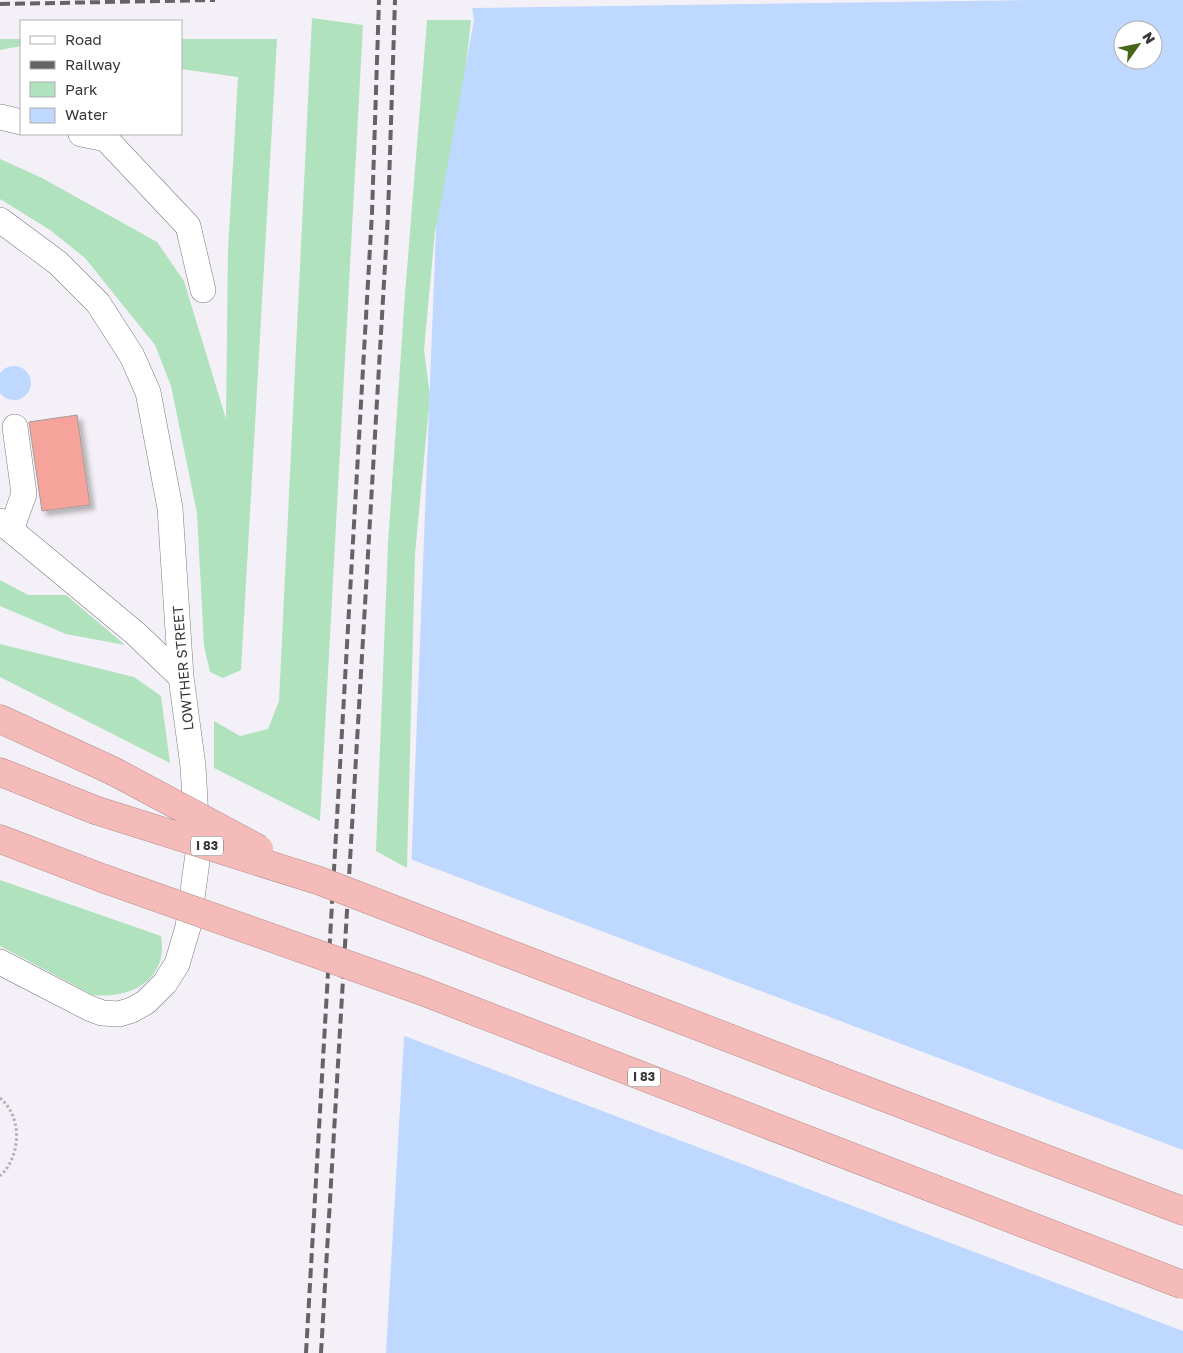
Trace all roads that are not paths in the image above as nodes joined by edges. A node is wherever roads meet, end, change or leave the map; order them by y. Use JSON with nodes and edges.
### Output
{"nodes":[{"id":1,"x":0,"y":117,"type":"edge"},
{"id":2,"x":20,"y":122,"type":"edge"},
{"id":3,"x":86,"y":135,"type":"edge"},
{"id":4,"x":0,"y":220,"type":"edge"},
{"id":5,"x":203,"y":290,"type":"dead end"},
{"id":6,"x":15,"y":427,"type":"dead end"},
{"id":7,"x":6,"y":525,"type":"edge"},
{"id":8,"x":181,"y":677,"type":"junction"},
{"id":9,"x":0,"y":719,"type":"edge"},
{"id":10,"x":0,"y":772,"type":"edge"},
{"id":11,"x":0,"y":839,"type":"edge"},
{"id":12,"x":0,"y":845,"type":"edge"},
{"id":13,"x":102,"y":878,"type":"junction"},
{"id":14,"x":320,"y":881,"type":"junction"},
{"id":15,"x":0,"y":962,"type":"edge"},
{"id":16,"x":1183,"y":1211,"type":"edge"},
{"id":17,"x":1183,"y":1285,"type":"edge"}],
"edges":[{"from":1,"to":2,"type":"street"},
{"from":3,"to":5,"type":"street"},
{"from":4,"to":8,"type":"street","name":"LOWTHER STREET"},
{"from":6,"to":7,"type":"street"},
{"from":7,"to":8,"type":"street"},
{"from":8,"to":15,"type":"street","name":"LOWTHER STREET"},
{"from":9,"to":14,"type":"highway","bridge":true},
{"from":10,"to":14,"type":"highway","number":"I 83","bridge":true},
{"from":11,"to":13,"type":"highway","number":"I 83"},
{"from":12,"to":13,"type":"highway"},
{"from":13,"to":17,"type":"highway","number":"I 83","bridge":true},
{"from":14,"to":16,"type":"highway","number":"I 83","bridge":true}]}
